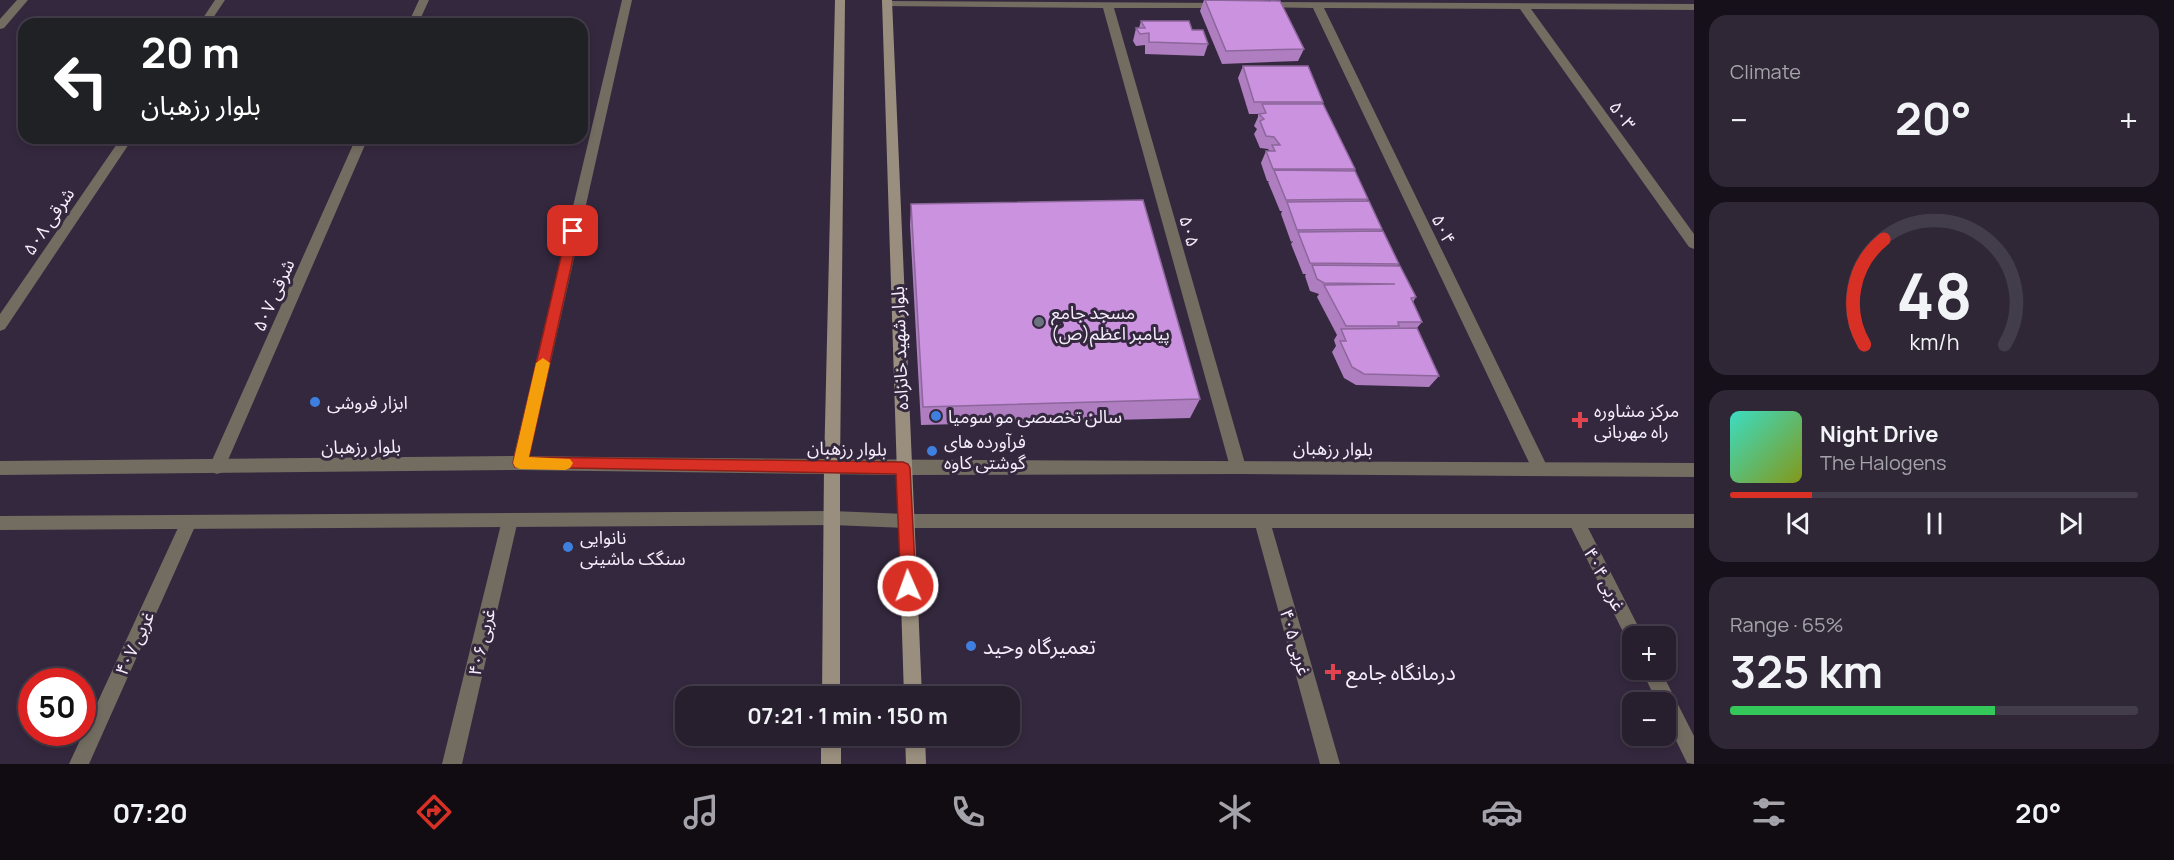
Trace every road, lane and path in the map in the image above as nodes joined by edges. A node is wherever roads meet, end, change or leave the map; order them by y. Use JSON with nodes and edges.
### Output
{"nodes":[{"id":1,"x":23,"y":0,"type":"edge"},
{"id":2,"x":220,"y":0,"type":"edge"},
{"id":3,"x":424,"y":0,"type":"edge"},
{"id":4,"x":627,"y":0,"type":"edge"},
{"id":5,"x":840,"y":0,"type":"edge"},
{"id":6,"x":887,"y":2,"type":"edge"},
{"id":7,"x":1015,"y":2,"type":"edge"},
{"id":8,"x":1228,"y":3,"type":"edge"},
{"id":9,"x":1641,"y":3,"type":"edge"},
{"id":10,"x":1108,"y":5,"type":"junction"},
{"id":11,"x":1251,"y":5,"type":"edge"},
{"id":12,"x":1317,"y":6,"type":"junction"},
{"id":13,"x":1523,"y":6,"type":"junction"},
{"id":14,"x":1694,"y":7,"type":"edge"},
{"id":15,"x":208,"y":18,"type":"edge"},
{"id":16,"x":416,"y":18,"type":"edge"},
{"id":17,"x":0,"y":26,"type":"edge"},
{"id":18,"x":123,"y":144,"type":"edge"},
{"id":19,"x":360,"y":144,"type":"edge"},
{"id":20,"x":1694,"y":244,"type":"edge"},
{"id":21,"x":0,"y":325,"type":"edge"},
{"id":22,"x":520,"y":463,"type":"junction"},
{"id":23,"x":217,"y":467,"type":"junction"},
{"id":24,"x":832,"y":467,"type":"junction"},
{"id":25,"x":1238,"y":467,"type":"junction"},
{"id":26,"x":0,"y":468,"type":"edge"},
{"id":27,"x":903,"y":468,"type":"junction"},
{"id":28,"x":1540,"y":468,"type":"junction"},
{"id":29,"x":1694,"y":470,"type":"edge"},
{"id":30,"x":832,"y":518,"type":"junction"},
{"id":31,"x":510,"y":520,"type":"junction"},
{"id":32,"x":906,"y":521,"type":"junction"},
{"id":33,"x":1262,"y":521,"type":"junction"},
{"id":34,"x":1694,"y":521,"type":"edge"},
{"id":35,"x":189,"y":522,"type":"junction"},
{"id":36,"x":0,"y":523,"type":"edge"},
{"id":37,"x":1577,"y":523,"type":"junction"},
{"id":38,"x":1629,"y":626,"type":"edge"},
{"id":39,"x":1656,"y":680,"type":"edge"},
{"id":40,"x":831,"y":686,"type":"edge"},
{"id":41,"x":913,"y":686,"type":"edge"},
{"id":42,"x":831,"y":746,"type":"edge"},
{"id":43,"x":915,"y":746,"type":"edge"},
{"id":44,"x":1694,"y":756,"type":"edge"},
{"id":45,"x":79,"y":764,"type":"edge"},
{"id":46,"x":452,"y":764,"type":"edge"},
{"id":47,"x":831,"y":764,"type":"edge"},
{"id":48,"x":916,"y":764,"type":"edge"},
{"id":49,"x":1330,"y":764,"type":"edge"}],
"edges":[{"from":1,"to":17,"type":"street"},
{"from":2,"to":15,"type":"street"},
{"from":3,"to":16,"type":"street"},
{"from":4,"to":22,"type":"street"},
{"from":5,"to":24,"type":"main road"},
{"from":6,"to":7,"type":"street"},
{"from":6,"to":27,"type":"main road","name":"بلوار شهید خانزاده"},
{"from":7,"to":10,"type":"street"},
{"from":8,"to":10,"type":"street"},
{"from":9,"to":13,"type":"street"},
{"from":9,"to":14,"type":"street"},
{"from":10,"to":25,"type":"street","name":"۵۰۵"},
{"from":11,"to":12,"type":"street"},
{"from":12,"to":13,"type":"street"},
{"from":12,"to":28,"type":"street","name":"۵۰۴"},
{"from":13,"to":20,"type":"street","name":"۵۰۳"},
{"from":18,"to":21,"type":"street","name":"۵۰۸ شرقی"},
{"from":19,"to":23,"type":"street","name":"۵۰۷ شرقی"},
{"from":22,"to":23,"type":"street","name":"بلوار رزهبان"},
{"from":22,"to":24,"type":"street","name":"بلوار رزهبان"},
{"from":23,"to":26,"type":"street","name":"بلوار رزهبان"},
{"from":24,"to":27,"type":"street","name":"بلوار رزهبان"},
{"from":24,"to":30,"type":"main road"},
{"from":25,"to":27,"type":"street","name":"بلوار رزهبان"},
{"from":25,"to":28,"type":"street","name":"بلوار رزهبان"},
{"from":27,"to":32,"type":"main road","name":"بلوار شهید خانزاده"},
{"from":28,"to":29,"type":"street","name":"بلوار رزهبان"},
{"from":30,"to":31,"type":"street"},
{"from":30,"to":32,"type":"street"},
{"from":30,"to":40,"type":"main road"},
{"from":31,"to":35,"type":"street"},
{"from":31,"to":46,"type":"street","name":"۴۰۶ غربی"},
{"from":32,"to":33,"type":"street"},
{"from":32,"to":41,"type":"main road","name":"بلوار شهید خانزاده"},
{"from":33,"to":37,"type":"street"},
{"from":33,"to":49,"type":"street","name":"۴۰۵ غربی"},
{"from":34,"to":37,"type":"street"},
{"from":35,"to":36,"type":"street"},
{"from":35,"to":45,"type":"street","name":"۴۰۷ غربی"},
{"from":37,"to":38,"type":"street","name":"۴۰۴ غربی"},
{"from":39,"to":44,"type":"street"},
{"from":42,"to":47,"type":"main road"},
{"from":43,"to":48,"type":"main road"}]}
